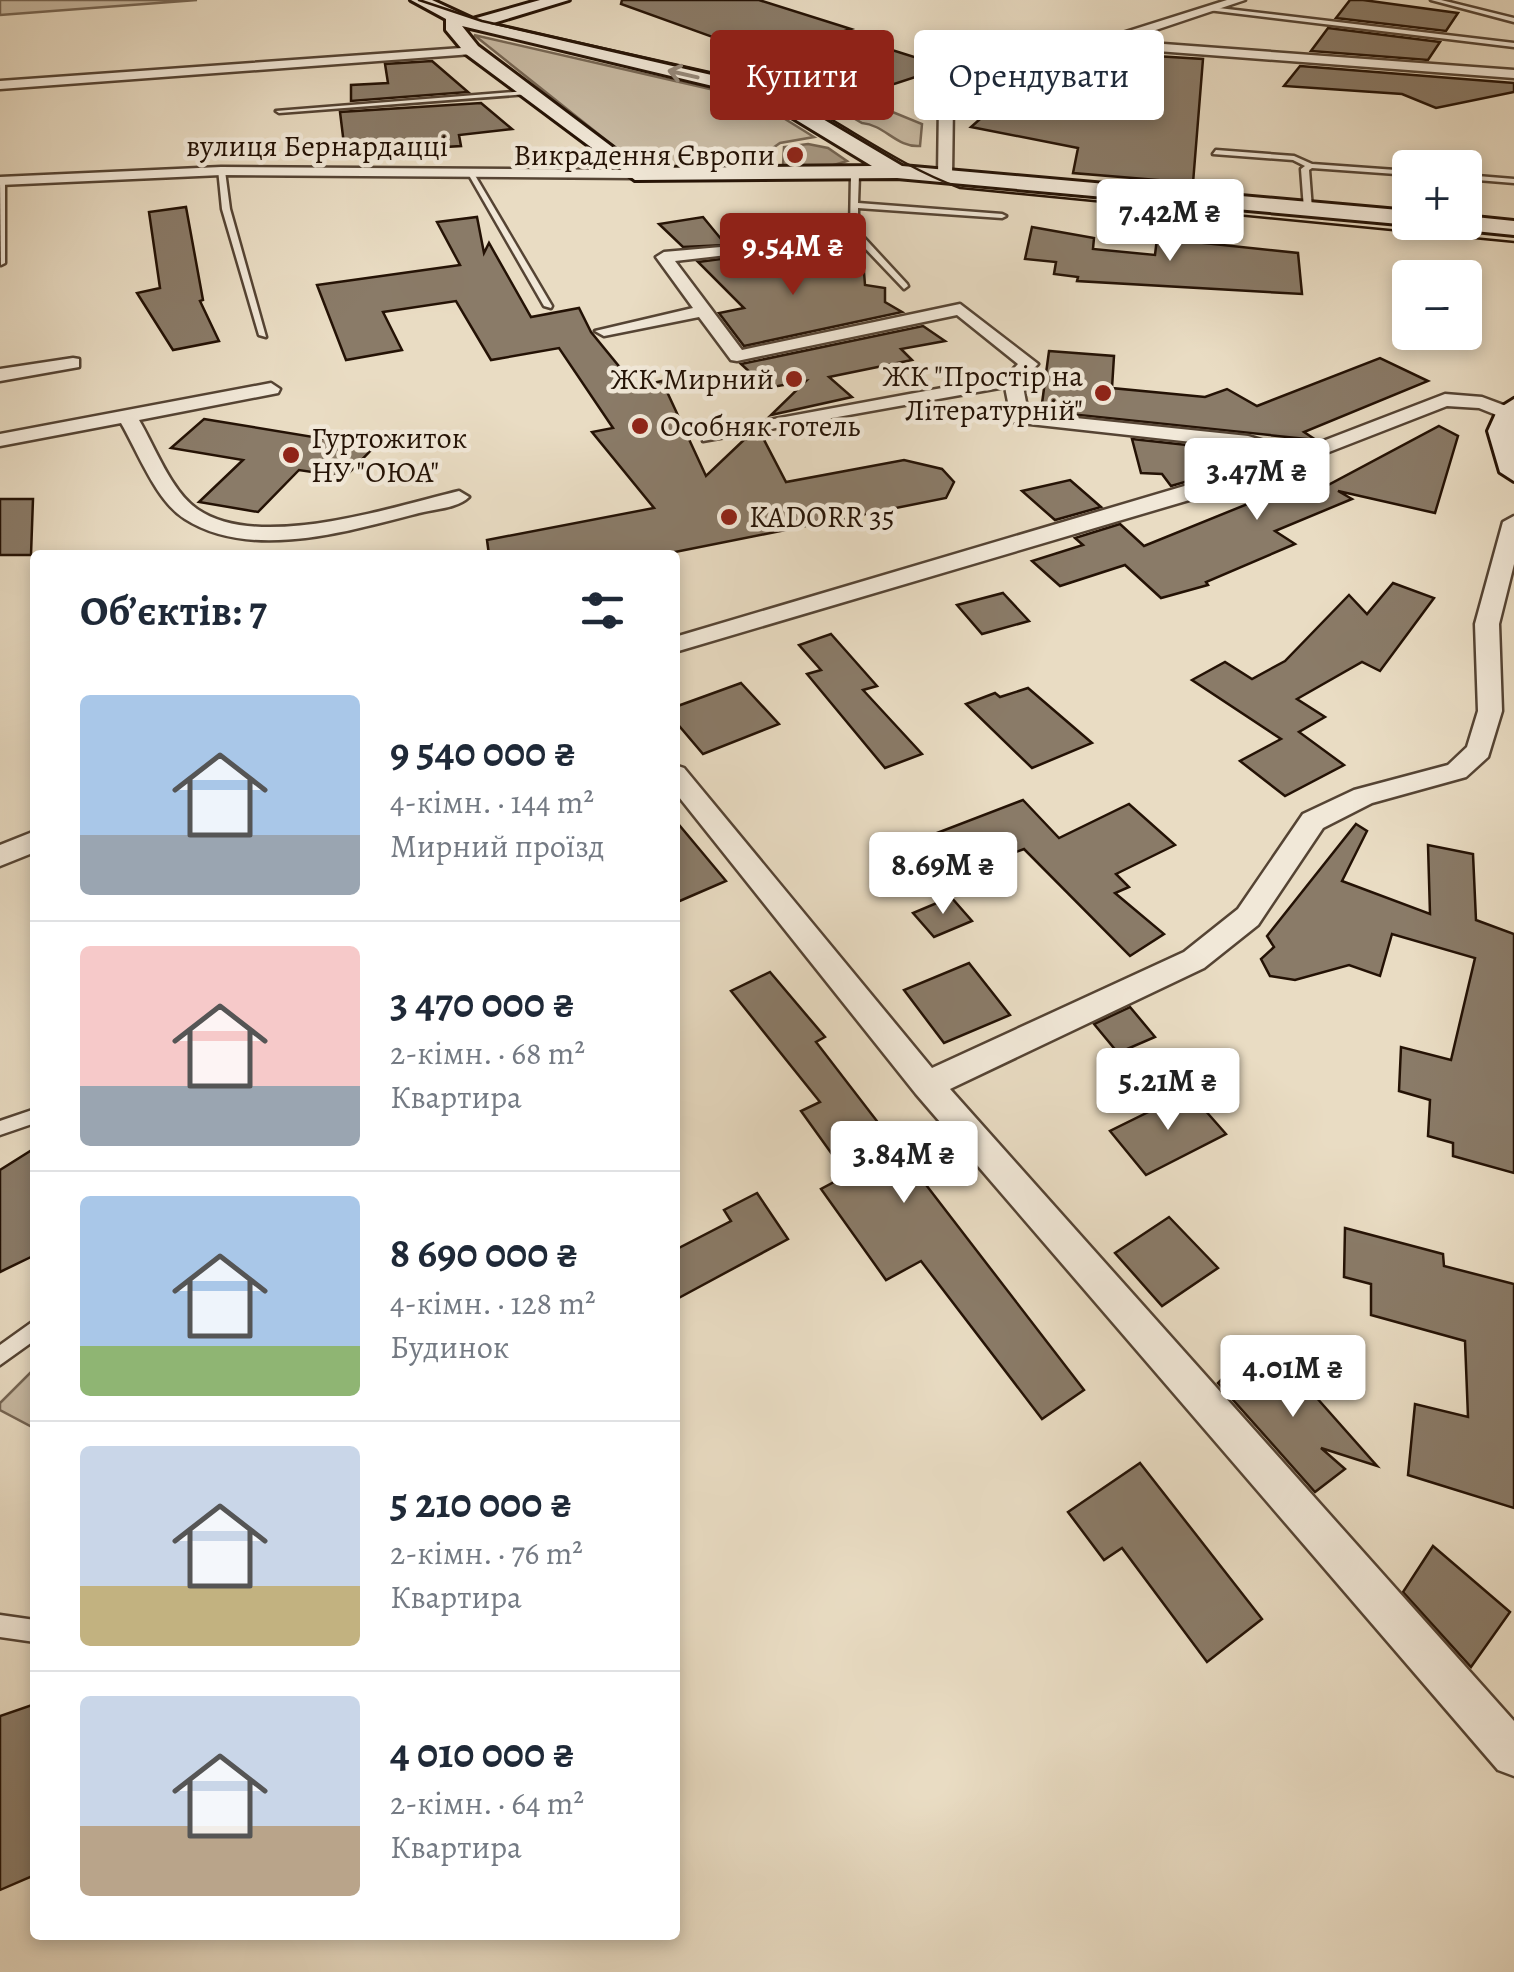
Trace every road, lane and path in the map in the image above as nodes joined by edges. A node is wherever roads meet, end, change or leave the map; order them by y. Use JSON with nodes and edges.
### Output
{"nodes":[{"id":1,"x":419,"y":0,"type":"edge"},
{"id":2,"x":561,"y":0,"type":"edge"},
{"id":3,"x":1239,"y":0,"type":"edge"},
{"id":4,"x":1434,"y":0,"type":"edge"},
{"id":5,"x":1210,"y":9,"type":"junction"},
{"id":6,"x":1514,"y":20,"type":"edge"},
{"id":7,"x":467,"y":26,"type":"junction"},
{"id":8,"x":1145,"y":30,"type":"edge"},
{"id":9,"x":1514,"y":45,"type":"edge"},
{"id":10,"x":1164,"y":48,"type":"edge"},
{"id":11,"x":472,"y":50,"type":"junction"},
{"id":12,"x":1514,"y":74,"type":"edge"},
{"id":13,"x":0,"y":85,"type":"edge"},
{"id":14,"x":526,"y":92,"type":"junction"},
{"id":15,"x":279,"y":111,"type":"dead end"},
{"id":16,"x":947,"y":120,"type":"edge"},
{"id":17,"x":1216,"y":152,"type":"dead end"},
{"id":18,"x":1311,"y":166,"type":"junction"},
{"id":19,"x":221,"y":172,"type":"junction"},
{"id":20,"x":469,"y":172,"type":"junction"},
{"id":21,"x":896,"y":172,"type":"junction"},
{"id":22,"x":1392,"y":172,"type":"edge"},
{"id":23,"x":635,"y":174,"type":"junction"},
{"id":24,"x":855,"y":175,"type":"junction"},
{"id":25,"x":946,"y":177,"type":"junction"},
{"id":26,"x":1482,"y":178,"type":"edge"},
{"id":27,"x":1514,"y":181,"type":"edge"},
{"id":28,"x":0,"y":182,"type":"edge"},
{"id":29,"x":854,"y":205,"type":"junction"},
{"id":30,"x":1308,"y":209,"type":"junction"},
{"id":31,"x":1002,"y":216,"type":"dead end"},
{"id":32,"x":1392,"y":216,"type":"edge"},
{"id":33,"x":1482,"y":225,"type":"edge"},
{"id":34,"x":1514,"y":228,"type":"edge"},
{"id":35,"x":865,"y":243,"type":"junction"},
{"id":36,"x":721,"y":252,"type":"joint"},
{"id":37,"x":1,"y":263,"type":"edge"},
{"id":38,"x":904,"y":286,"type":"dead end"},
{"id":39,"x":548,"y":306,"type":"dead end"},
{"id":40,"x":704,"y":311,"type":"junction"},
{"id":41,"x":604,"y":331,"type":"dead end"},
{"id":42,"x":263,"y":335,"type":"dead end"},
{"id":43,"x":73,"y":362,"type":"dead end"},
{"id":44,"x":0,"y":375,"type":"edge"},
{"id":45,"x":1013,"y":380,"type":"junction"},
{"id":46,"x":272,"y":389,"type":"dead end"},
{"id":47,"x":1512,"y":412,"type":"edge"},
{"id":48,"x":127,"y":416,"type":"junction"},
{"id":49,"x":710,"y":437,"type":"dead end"},
{"id":50,"x":0,"y":440,"type":"edge"},
{"id":51,"x":1303,"y":459,"type":"junction"},
{"id":52,"x":1514,"y":472,"type":"edge"},
{"id":53,"x":459,"y":497,"type":"dead end"},
{"id":54,"x":1514,"y":522,"type":"edge"},
{"id":55,"x":680,"y":645,"type":"edge"},
{"id":56,"x":680,"y":780,"type":"edge"},
{"id":57,"x":30,"y":843,"type":"edge"},
{"id":58,"x":0,"y":856,"type":"edge"},
{"id":59,"x":928,"y":1086,"type":"junction"},
{"id":60,"x":30,"y":1118,"type":"edge"},
{"id":61,"x":0,"y":1128,"type":"edge"},
{"id":62,"x":30,"y":1333,"type":"edge"},
{"id":63,"x":0,"y":1356,"type":"edge"},
{"id":64,"x":1514,"y":1754,"type":"edge"}],
"edges":[{"from":1,"to":7,"type":"main road"},
{"from":2,"to":7,"type":"main road"},
{"from":3,"to":5,"type":"street"},
{"from":4,"to":6,"type":"lane"},
{"from":5,"to":8,"type":"street"},
{"from":5,"to":9,"type":"lane"},
{"from":7,"to":11,"type":"main road"},
{"from":21,"to":7,"type":"main road","one_way":true},
{"from":10,"to":12,"type":"street"},
{"from":11,"to":13,"type":"street"},
{"from":11,"to":14,"type":"main road"},
{"from":14,"to":15,"type":"lane"},
{"from":14,"to":23,"type":"main road"},
{"from":16,"to":25,"type":"street"},
{"from":17,"to":18,"type":"lane"},
{"from":18,"to":22,"type":"lane"},
{"from":18,"to":30,"type":"lane"},
{"from":19,"to":20,"type":"street","name":"вулиця Бернардацці"},
{"from":19,"to":28,"type":"street","name":"вулиця Бернардацці"},
{"from":19,"to":42,"type":"lane"},
{"from":20,"to":23,"type":"street","name":"вулиця Бернардацці"},
{"from":20,"to":39,"type":"lane"},
{"from":21,"to":24,"type":"main road"},
{"from":21,"to":25,"type":"main road"},
{"from":23,"to":24,"type":"main road"},
{"from":24,"to":29,"type":"lane"},
{"from":25,"to":30,"type":"main road"},
{"from":26,"to":27,"type":"lane"},
{"from":28,"to":37,"type":"lane"},
{"from":29,"to":31,"type":"lane"},
{"from":29,"to":35,"type":"lane"},
{"from":30,"to":32,"type":"main road"},
{"from":33,"to":34,"type":"main road"},
{"from":35,"to":36,"type":"lane"},
{"from":35,"to":38,"type":"lane"},
{"from":36,"to":40,"type":"street"},
{"from":40,"to":41,"type":"street"},
{"from":40,"to":45,"type":"street"},
{"from":43,"to":44,"type":"street"},
{"from":45,"to":49,"type":"street"},
{"from":45,"to":51,"type":"street"},
{"from":46,"to":48,"type":"street"},
{"from":47,"to":51,"type":"street"},
{"from":47,"to":52,"type":"main road"},
{"from":48,"to":50,"type":"street"},
{"from":48,"to":53,"type":"street"},
{"from":51,"to":55,"type":"street"},
{"from":54,"to":59,"type":"street"},
{"from":56,"to":59,"type":"street"},
{"from":57,"to":58,"type":"street"},
{"from":59,"to":64,"type":"street"},
{"from":60,"to":61,"type":"lane"},
{"from":62,"to":63,"type":"lane"}]}
